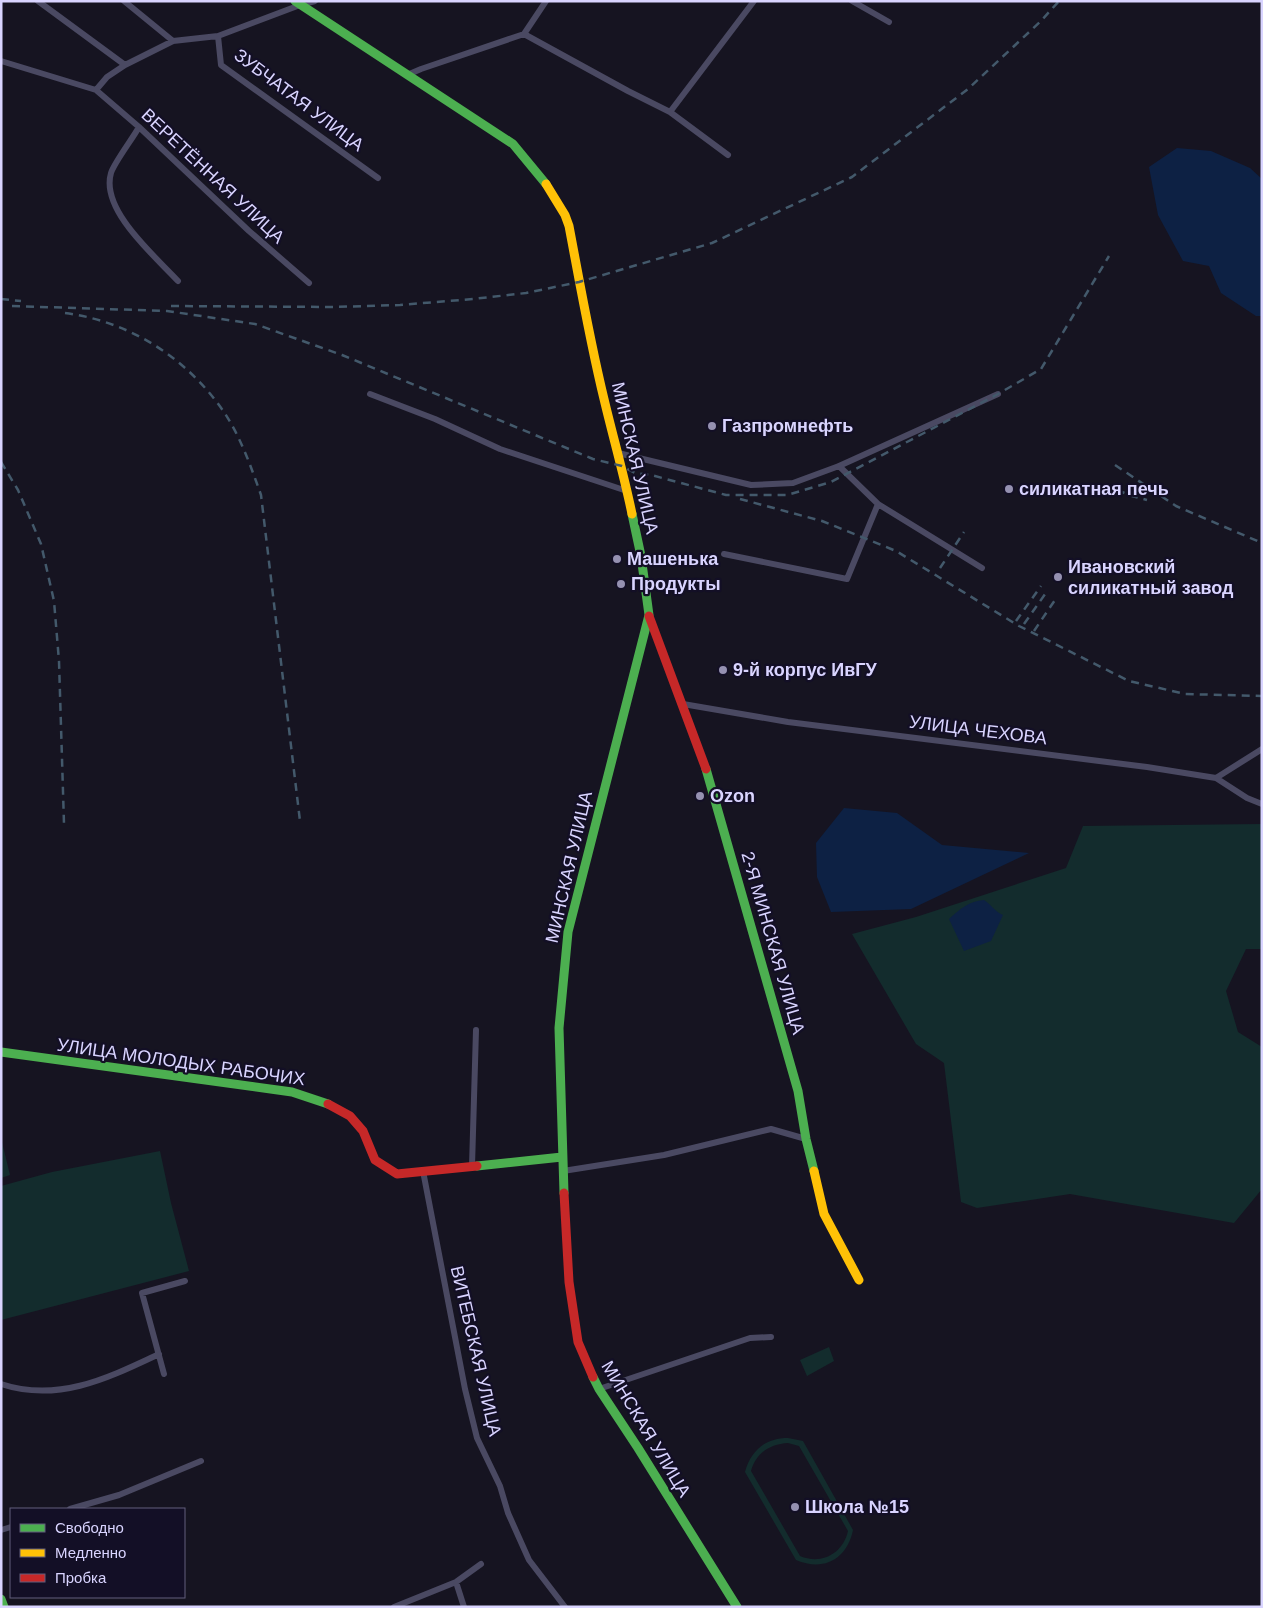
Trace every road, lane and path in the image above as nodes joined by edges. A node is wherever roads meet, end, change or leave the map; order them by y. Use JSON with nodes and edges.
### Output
{"nodes":[{"id":1,"x":38,"y":1,"type":"edge"},
{"id":2,"x":124,"y":1,"type":"edge"},
{"id":3,"x":315,"y":1,"type":"edge"},
{"id":4,"x":546,"y":1,"type":"edge"},
{"id":5,"x":754,"y":1,"type":"edge"},
{"id":6,"x":852,"y":1,"type":"edge"},
{"id":7,"x":297,"y":3,"type":"edge"},
{"id":8,"x":889,"y":22,"type":"dead end"},
{"id":9,"x":524,"y":34,"type":"junction"},
{"id":10,"x":218,"y":36,"type":"junction"},
{"id":11,"x":173,"y":41,"type":"junction"},
{"id":12,"x":1,"y":61,"type":"edge"},
{"id":13,"x":125,"y":66,"type":"junction"},
{"id":14,"x":406,"y":76,"type":"junction"},
{"id":15,"x":96,"y":90,"type":"junction"},
{"id":16,"x":670,"y":112,"type":"junction"},
{"id":17,"x":139,"y":127,"type":"junction"},
{"id":18,"x":728,"y":155,"type":"dead end"},
{"id":19,"x":378,"y":178,"type":"dead end"},
{"id":20,"x":178,"y":281,"type":"dead end"},
{"id":21,"x":309,"y":283,"type":"dead end"},
{"id":22,"x":370,"y":394,"type":"dead end"},
{"id":23,"x":998,"y":394,"type":"dead end"},
{"id":24,"x":618,"y":453,"type":"junction"},
{"id":25,"x":839,"y":466,"type":"junction"},
{"id":26,"x":627,"y":491,"type":"junction"},
{"id":27,"x":878,"y":504,"type":"junction"},
{"id":28,"x":724,"y":554,"type":"dead end"},
{"id":29,"x":982,"y":568,"type":"dead end"},
{"id":30,"x":649,"y":615,"type":"junction"},
{"id":31,"x":682,"y":704,"type":"junction"},
{"id":32,"x":1262,"y":749,"type":"edge"},
{"id":33,"x":1216,"y":778,"type":"junction"},
{"id":34,"x":1262,"y":804,"type":"edge"},
{"id":35,"x":476,"y":1030,"type":"dead end"},
{"id":36,"x":1,"y":1052,"type":"edge"},
{"id":37,"x":806,"y":1139,"type":"junction"},
{"id":38,"x":562,"y":1157,"type":"junction"},
{"id":39,"x":472,"y":1166,"type":"junction"},
{"id":40,"x":563,"y":1170,"type":"junction"},
{"id":41,"x":423,"y":1171,"type":"junction"},
{"id":42,"x":859,"y":1280,"type":"dead end"},
{"id":43,"x":185,"y":1281,"type":"dead end"},
{"id":44,"x":771,"y":1338,"type":"dead end"},
{"id":45,"x":159,"y":1354,"type":"junction"},
{"id":46,"x":164,"y":1374,"type":"dead end"},
{"id":47,"x":1,"y":1384,"type":"edge"},
{"id":48,"x":598,"y":1389,"type":"junction"},
{"id":49,"x":201,"y":1461,"type":"dead end"},
{"id":50,"x":73,"y":1508,"type":"edge"},
{"id":51,"x":481,"y":1564,"type":"dead end"},
{"id":52,"x":456,"y":1582,"type":"junction"},
{"id":53,"x":1,"y":1598,"type":"edge"},
{"id":54,"x":4,"y":1607,"type":"edge"},
{"id":55,"x":394,"y":1607,"type":"edge"},
{"id":56,"x":464,"y":1607,"type":"edge"},
{"id":57,"x":565,"y":1607,"type":"edge"},
{"id":58,"x":737,"y":1607,"type":"edge"}],
"edges":[{"from":1,"to":13,"type":"street"},
{"from":2,"to":11,"type":"street"},
{"from":3,"to":7,"type":"street"},
{"from":4,"to":9,"type":"street"},
{"from":5,"to":16,"type":"street"},
{"from":6,"to":8,"type":"street"},
{"from":7,"to":10,"type":"street"},
{"from":7,"to":14,"type":"main road","name":"МИНСКАЯ УЛИЦА"},
{"from":9,"to":14,"type":"street"},
{"from":9,"to":16,"type":"street"},
{"from":10,"to":11,"type":"street"},
{"from":10,"to":19,"type":"street","name":"ЗУБЧАТАЯ УЛИЦА"},
{"from":11,"to":13,"type":"street"},
{"from":12,"to":15,"type":"street"},
{"from":13,"to":15,"type":"street"},
{"from":14,"to":24,"type":"main road","name":"МИНСКАЯ УЛИЦА"},
{"from":15,"to":17,"type":"street","name":"ВЕРЕТЁННАЯ УЛИЦА"},
{"from":16,"to":18,"type":"street"},
{"from":17,"to":20,"type":"street"},
{"from":17,"to":21,"type":"street","name":"ВЕРЕТЁННАЯ УЛИЦА"},
{"from":22,"to":26,"type":"street"},
{"from":23,"to":25,"type":"street"},
{"from":24,"to":25,"type":"street"},
{"from":24,"to":26,"type":"main road","name":"МИНСКАЯ УЛИЦА"},
{"from":25,"to":27,"type":"street"},
{"from":26,"to":30,"type":"main road","name":"МИНСКАЯ УЛИЦА"},
{"from":27,"to":28,"type":"street"},
{"from":27,"to":29,"type":"street"},
{"from":30,"to":31,"type":"main road","name":"2-Я МИНСКАЯ УЛИЦА"},
{"from":30,"to":38,"type":"main road","name":"МИНСКАЯ УЛИЦА"},
{"from":31,"to":33,"type":"street","name":"УЛИЦА ЧЕХОВА"},
{"from":31,"to":37,"type":"main road","name":"2-Я МИНСКАЯ УЛИЦА"},
{"from":32,"to":33,"type":"street"},
{"from":33,"to":34,"type":"street"},
{"from":35,"to":39,"type":"street"},
{"from":36,"to":41,"type":"main road","name":"УЛИЦА МОЛОДЫХ РАБОЧИХ"},
{"from":37,"to":40,"type":"street"},
{"from":37,"to":42,"type":"main road","name":"2-Я МИНСКАЯ УЛИЦА"},
{"from":38,"to":39,"type":"main road","name":"УЛИЦА МОЛОДЫХ РАБОЧИХ"},
{"from":38,"to":40,"type":"main road","name":"МИНСКАЯ УЛИЦА"},
{"from":39,"to":41,"type":"main road","name":"УЛИЦА МОЛОДЫХ РАБОЧИХ"},
{"from":40,"to":48,"type":"main road","name":"МИНСКАЯ УЛИЦА"},
{"from":41,"to":57,"type":"street","name":"ВИТЕБСКАЯ УЛИЦА"},
{"from":43,"to":45,"type":"street"},
{"from":44,"to":48,"type":"street"},
{"from":45,"to":46,"type":"street"},
{"from":45,"to":47,"type":"street"},
{"from":48,"to":58,"type":"main road","name":"МИНСКАЯ УЛИЦА"},
{"from":49,"to":50,"type":"street"},
{"from":51,"to":52,"type":"street"},
{"from":52,"to":55,"type":"street"},
{"from":52,"to":56,"type":"street"},
{"from":53,"to":54,"type":"main road"}]}
